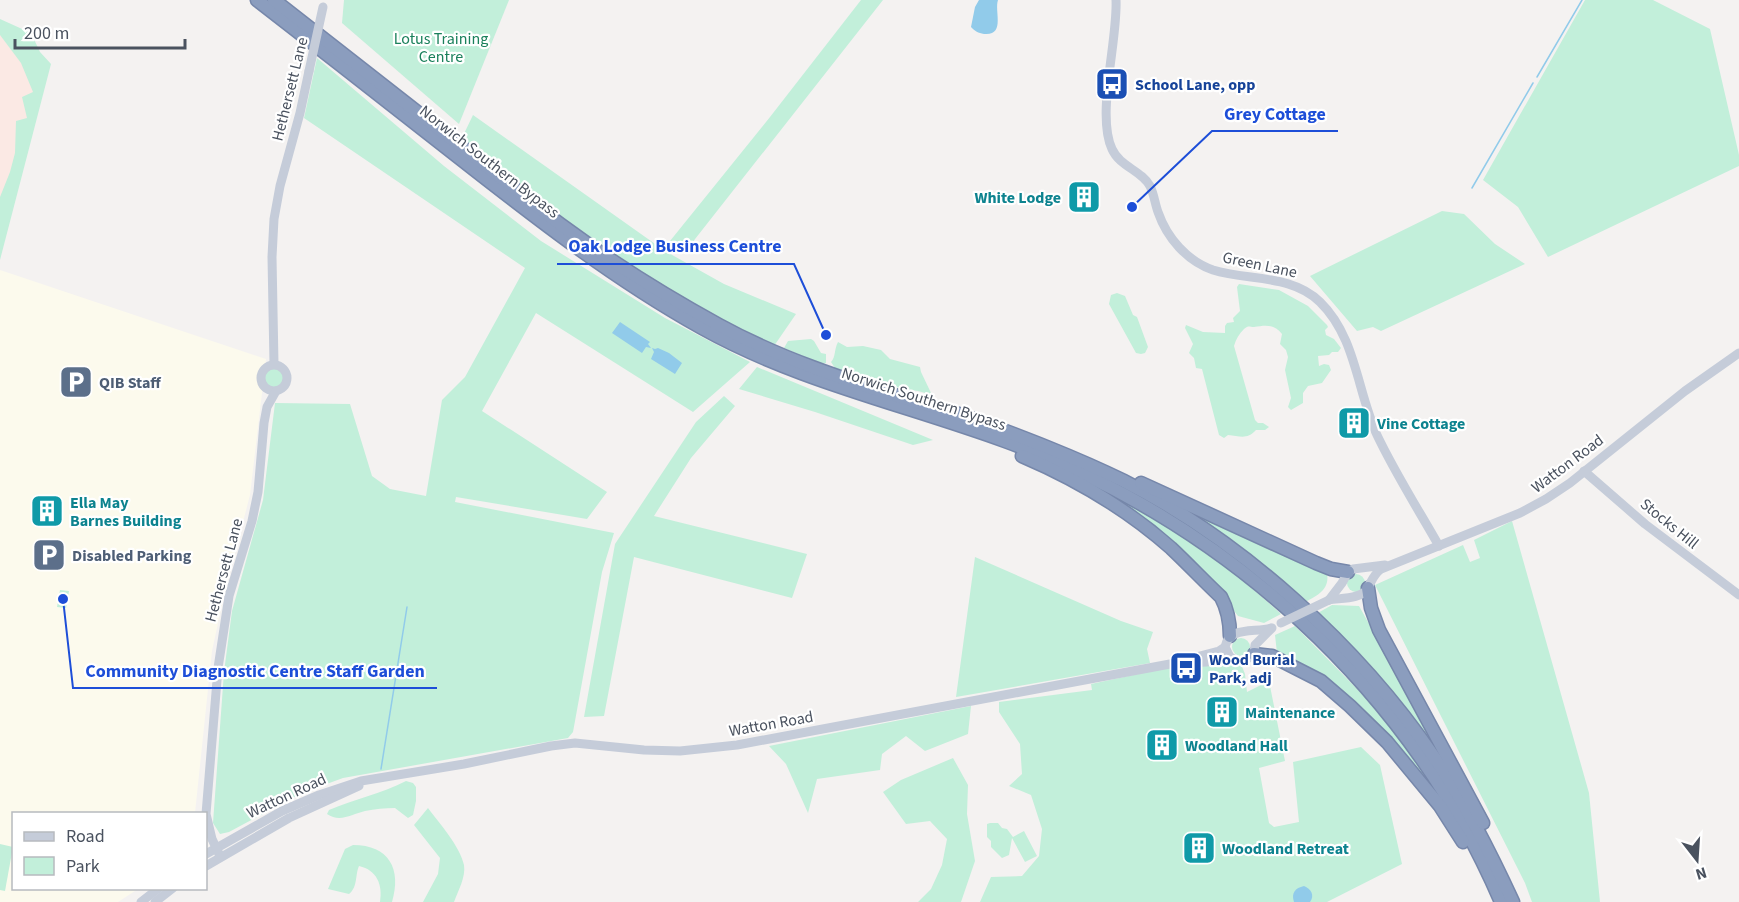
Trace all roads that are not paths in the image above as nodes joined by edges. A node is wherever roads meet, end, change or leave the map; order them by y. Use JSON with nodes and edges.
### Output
{"nodes":[{"id":1,"x":257,"y":0,"type":"edge"},
{"id":2,"x":274,"y":0,"type":"edge"},
{"id":3,"x":1116,"y":0,"type":"edge"},
{"id":4,"x":324,"y":4,"type":"edge"},
{"id":5,"x":1739,"y":353,"type":"edge"},
{"id":6,"x":274,"y":364,"type":"junction"},
{"id":7,"x":823,"y":382,"type":"junction"},
{"id":8,"x":271,"y":390,"type":"junction"},
{"id":9,"x":966,"y":417,"type":"junction"},
{"id":10,"x":1584,"y":471,"type":"junction"},
{"id":11,"x":1439,"y":546,"type":"junction"},
{"id":12,"x":1393,"y":564,"type":"junction"},
{"id":13,"x":1349,"y":575,"type":"junction"},
{"id":14,"x":1369,"y":585,"type":"junction"},
{"id":15,"x":1739,"y":595,"type":"edge"},
{"id":16,"x":1353,"y":596,"type":"junction"},
{"id":17,"x":1329,"y":600,"type":"junction"},
{"id":18,"x":1272,"y":628,"type":"junction"},
{"id":19,"x":1243,"y":632,"type":"junction"},
{"id":20,"x":1228,"y":641,"type":"junction"},
{"id":21,"x":1257,"y":651,"type":"junction"},
{"id":22,"x":1230,"y":657,"type":"junction"},
{"id":23,"x":1174,"y":663,"type":"junction"},
{"id":24,"x":206,"y":812,"type":"edge"},
{"id":25,"x":207,"y":820,"type":"edge"},
{"id":26,"x":210,"y":855,"type":"edge"},
{"id":27,"x":156,"y":890,"type":"edge"},
{"id":28,"x":170,"y":890,"type":"edge"},
{"id":29,"x":141,"y":902,"type":"edge"},
{"id":30,"x":155,"y":902,"type":"edge"},
{"id":31,"x":1496,"y":902,"type":"edge"},
{"id":32,"x":1501,"y":902,"type":"edge"},
{"id":33,"x":1513,"y":902,"type":"edge"},
{"id":34,"x":1519,"y":902,"type":"edge"}],
"edges":[{"from":1,"to":7,"type":"highway","name":"Norwich Southern Bypass"},
{"from":2,"to":9,"type":"highway","name":"Norwich Southern Bypass"},
{"from":3,"to":11,"type":"main road","name":"Green Lane"},
{"from":4,"to":6,"type":"main road","name":"Hethersett Lane","bridge":true},
{"from":5,"to":10,"type":"main road","name":"Watton Road"},
{"from":6,"to":8,"type":"main road","name":"Hethersett Lane"},
{"from":6,"to":8,"type":"main road","name":"Hethersett Lane"},
{"from":7,"to":20,"type":"highway"},
{"from":7,"to":32,"type":"highway","name":"Norwich Southern Bypass"},
{"from":8,"to":24,"type":"main road","name":"Hethersett Lane"},
{"from":9,"to":13,"type":"highway"},
{"from":9,"to":33,"type":"highway","name":"Norwich Southern Bypass"},
{"from":10,"to":11,"type":"main road","name":"Watton Road"},
{"from":10,"to":15,"type":"main road","name":"Stocks Hill"},
{"from":11,"to":12,"type":"main road","name":"Watton Road"},
{"from":12,"to":13,"type":"main road","name":"Watton Road"},
{"from":12,"to":14,"type":"main road","name":"Watton Road"},
{"from":13,"to":14,"type":"main road"},
{"from":13,"to":16,"type":"main road"},
{"from":13,"to":17,"type":"main road","name":"Watton Road"},
{"from":14,"to":16,"type":"main road","name":"Watton Road"},
{"from":14,"to":34,"type":"highway"},
{"from":16,"to":17,"type":"main road","name":"Watton Road"},
{"from":17,"to":18,"type":"main road","name":"Watton Road","bridge":true},
{"from":18,"to":19,"type":"main road","name":"Watton Road"},
{"from":18,"to":21,"type":"main road","name":"Watton Road"},
{"from":19,"to":20,"type":"main road","name":"Watton Road"},
{"from":19,"to":21,"type":"main road"},
{"from":20,"to":22,"type":"main road"},
{"from":20,"to":23,"type":"main road","name":"Watton Road"},
{"from":21,"to":22,"type":"main road","name":"Watton Road"},
{"from":21,"to":31,"type":"highway"},
{"from":22,"to":23,"type":"main road","name":"Watton Road"},
{"from":23,"to":26,"type":"main road","name":"Watton Road"},
{"from":25,"to":26,"type":"main road","name":"Hethersett Lane"},
{"from":27,"to":29,"type":"main road"},
{"from":28,"to":30,"type":"main road"}]}
